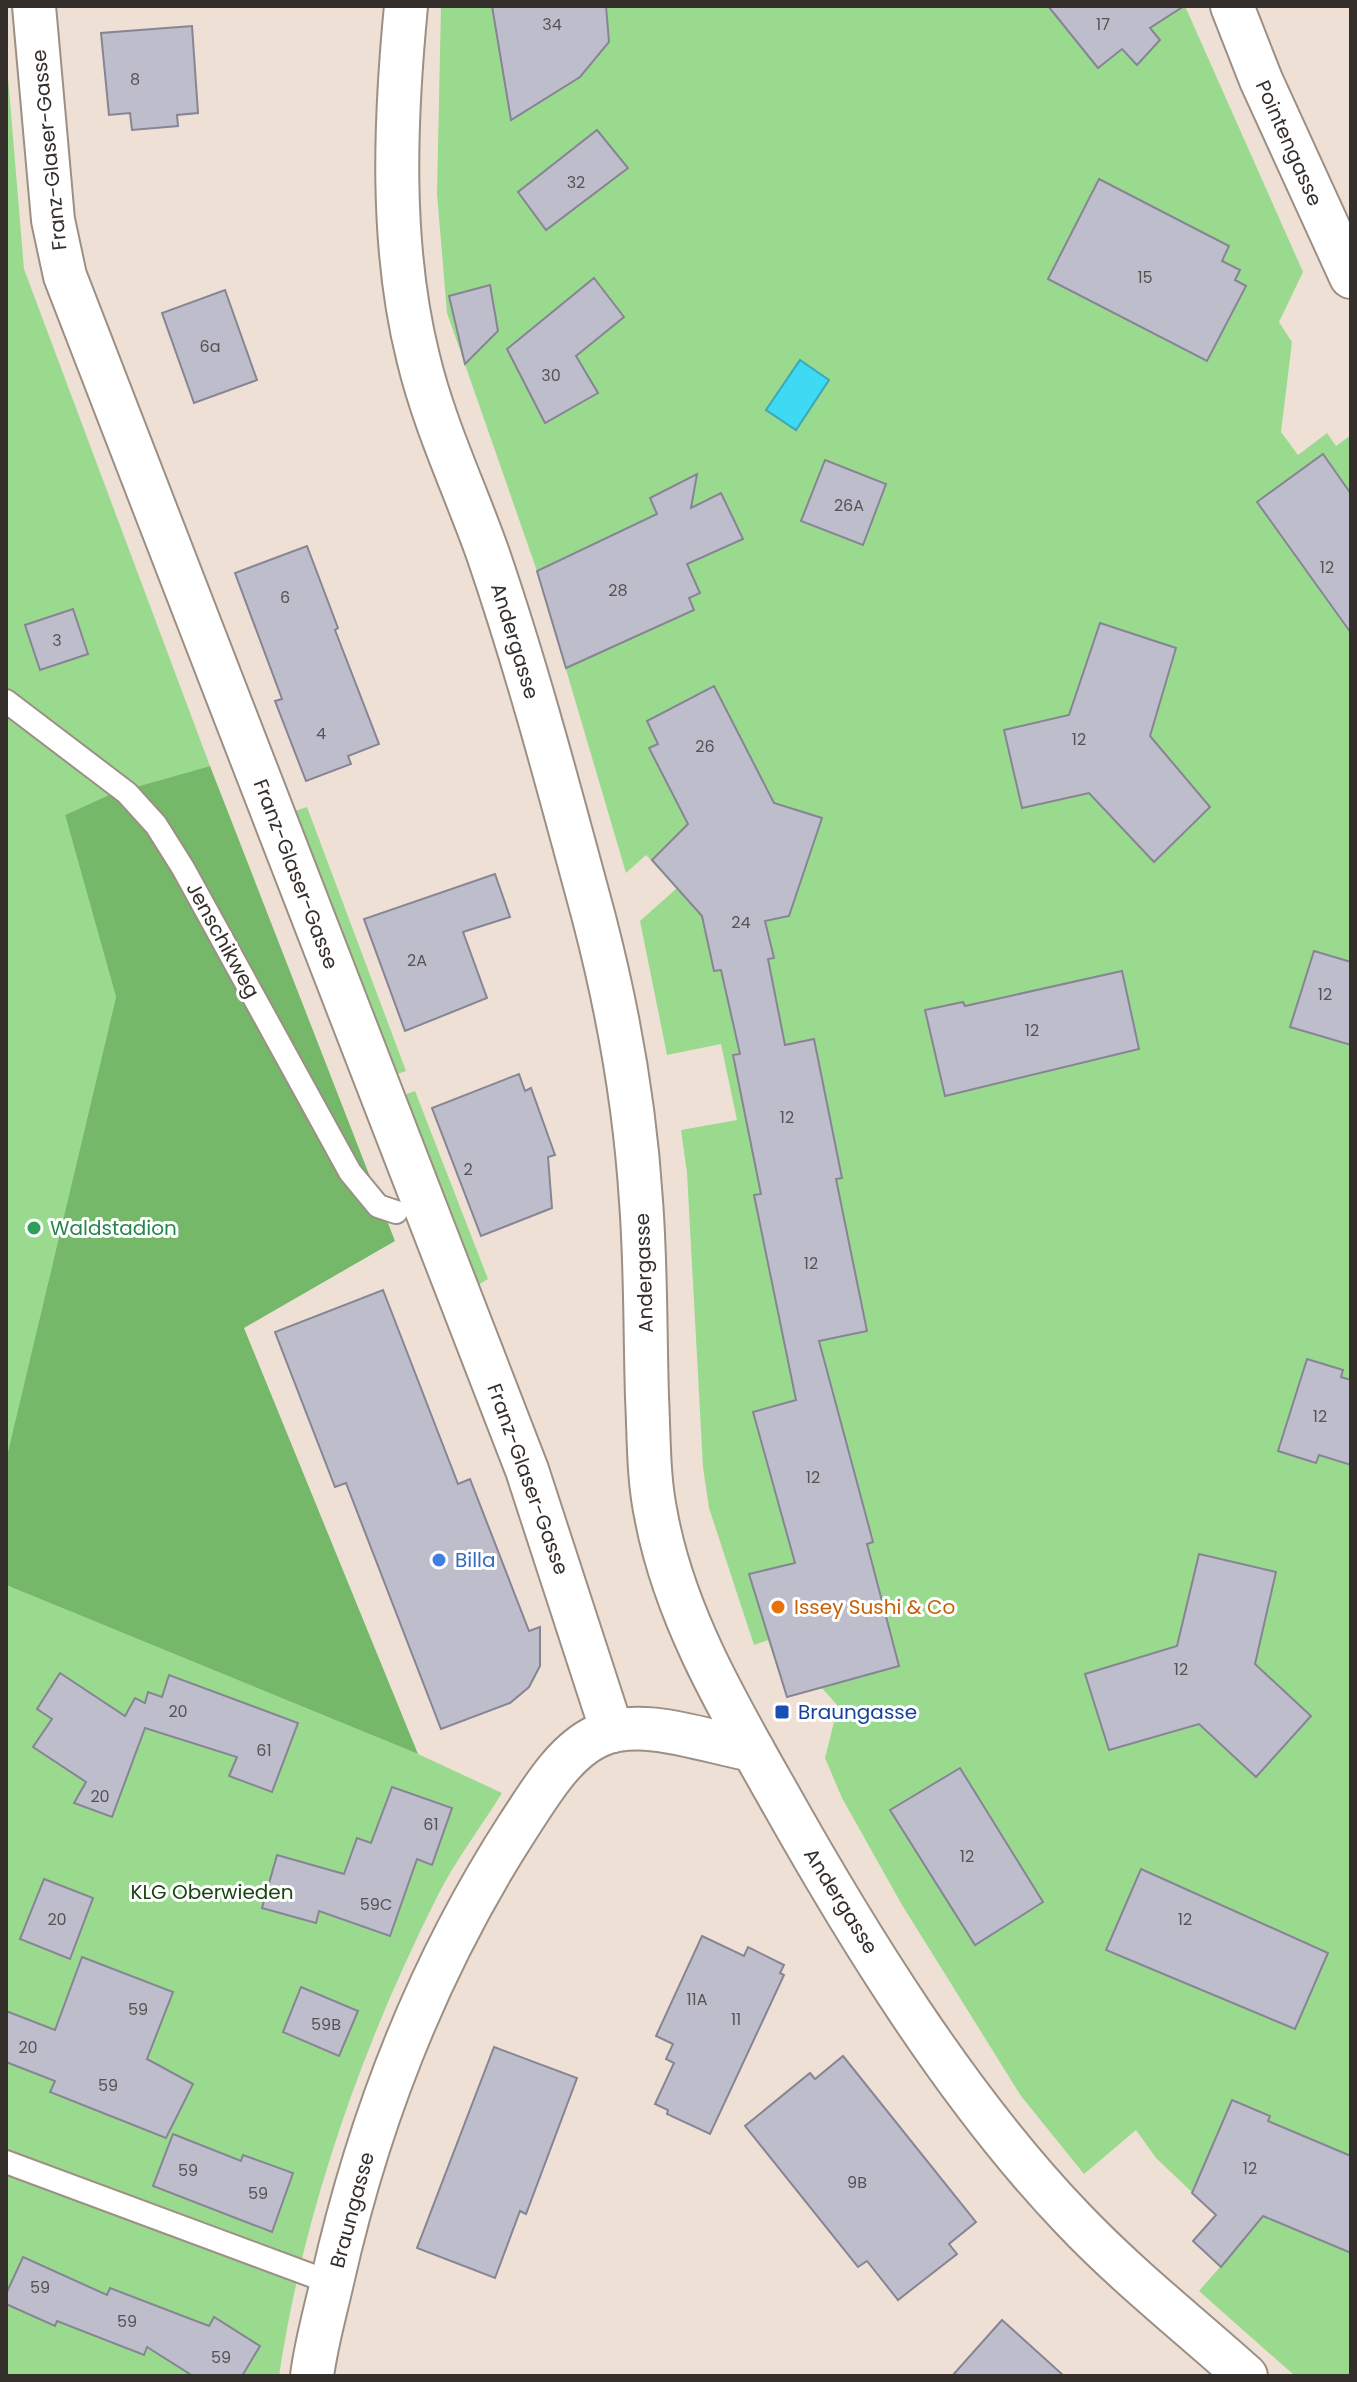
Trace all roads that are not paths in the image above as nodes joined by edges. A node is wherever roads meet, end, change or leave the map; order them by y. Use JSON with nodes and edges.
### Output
{"nodes":[{"id":1,"x":34,"y":6,"type":"edge"},
{"id":2,"x":406,"y":6,"type":"edge"},
{"id":3,"x":1232,"y":6,"type":"edge"},
{"id":4,"x":1351,"y":277,"type":"edge"},
{"id":5,"x":6,"y":701,"type":"edge"},
{"id":6,"x":6,"y":718,"type":"edge"},
{"id":7,"x":29,"y":718,"type":"junction"},
{"id":8,"x":396,"y":1212,"type":"dead end"},
{"id":9,"x":612,"y":1731,"type":"junction"},
{"id":10,"x":753,"y":1750,"type":"junction"},
{"id":11,"x":6,"y":2162,"type":"edge"},
{"id":12,"x":332,"y":2283,"type":"junction"},
{"id":13,"x":312,"y":2376,"type":"edge"},
{"id":14,"x":1246,"y":2376,"type":"edge"}],
"edges":[{"from":1,"to":9,"type":"street","name":"Franz-Glaser-Gasse"},
{"from":2,"to":10,"type":"street","name":"Andergasse"},
{"from":3,"to":4,"type":"street","name":"Pointengasse"},
{"from":5,"to":7,"type":"lane","name":"Jenschikweg"},
{"from":6,"to":7,"type":"lane"},
{"from":7,"to":8,"type":"lane","name":"Jenschikweg"},
{"from":9,"to":10,"type":"street","name":"Braungasse"},
{"from":9,"to":12,"type":"street","name":"Braungasse"},
{"from":10,"to":14,"type":"street","name":"Andergasse"},
{"from":11,"to":12,"type":"lane"},
{"from":12,"to":13,"type":"street","name":"Braungasse"}]}
